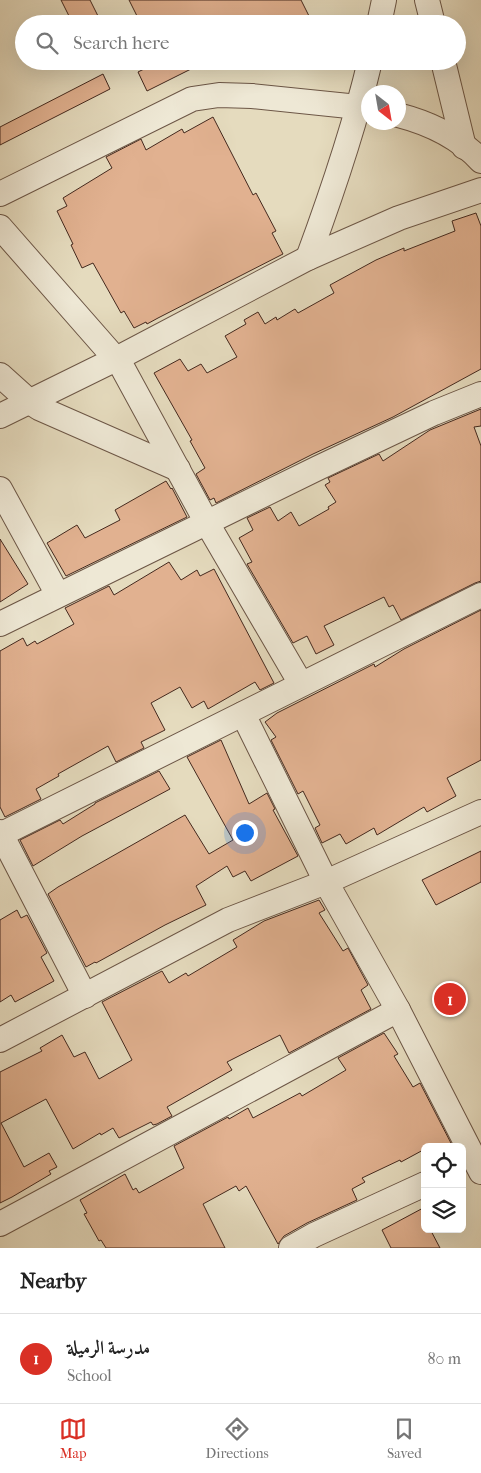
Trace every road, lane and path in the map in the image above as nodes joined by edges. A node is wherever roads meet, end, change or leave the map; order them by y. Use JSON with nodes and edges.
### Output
{"nodes":[{"id":1,"x":427,"y":0,"type":"edge"},
{"id":2,"x":431,"y":15,"type":"edge"},
{"id":3,"x":369,"y":70,"type":"edge"},
{"id":4,"x":446,"y":70,"type":"edge"},
{"id":5,"x":367,"y":85,"type":"edge"},
{"id":6,"x":361,"y":107,"type":"edge"},
{"id":7,"x":361,"y":115,"type":"edge"},
{"id":8,"x":406,"y":118,"type":"edge"},
{"id":9,"x":472,"y":154,"type":"edge"},
{"id":10,"x":481,"y":190,"type":"edge"},
{"id":11,"x":0,"y":194,"type":"edge"},
{"id":12,"x":0,"y":227,"type":"edge"},
{"id":13,"x":308,"y":258,"type":"junction"},
{"id":14,"x":116,"y":359,"type":"junction"},
{"id":15,"x":0,"y":375,"type":"edge"},
{"id":16,"x":481,"y":394,"type":"edge"},
{"id":17,"x":30,"y":402,"type":"junction"},
{"id":18,"x":0,"y":416,"type":"edge"},
{"id":19,"x":178,"y":469,"type":"junction"},
{"id":20,"x":0,"y":489,"type":"edge"},
{"id":21,"x":207,"y":523,"type":"junction"},
{"id":22,"x":58,"y":595,"type":"junction"},
{"id":23,"x":481,"y":595,"type":"edge"},
{"id":24,"x":0,"y":624,"type":"edge"},
{"id":25,"x":301,"y":684,"type":"junction"},
{"id":26,"x":242,"y":714,"type":"junction"},
{"id":27,"x":481,"y":812,"type":"edge"},
{"id":28,"x":0,"y":833,"type":"edge"},
{"id":29,"x":326,"y":882,"type":"junction"},
{"id":30,"x":85,"y":996,"type":"junction"},
{"id":31,"x":398,"y":1010,"type":"junction"},
{"id":32,"x":0,"y":1040,"type":"edge"},
{"id":33,"x":474,"y":1157,"type":"edge"},
{"id":34,"x":421,"y":1186,"type":"edge"},
{"id":35,"x":0,"y":1224,"type":"edge"},
{"id":36,"x":291,"y":1248,"type":"edge"}],
"edges":[{"from":1,"to":2,"type":"street"},
{"from":3,"to":5,"type":"street"},
{"from":4,"to":9,"type":"street"},
{"from":6,"to":11,"type":"street"},
{"from":7,"to":13,"type":"street"},
{"from":8,"to":9,"type":"street"},
{"from":10,"to":13,"type":"street"},
{"from":12,"to":14,"type":"street"},
{"from":13,"to":14,"type":"street"},
{"from":14,"to":17,"type":"street"},
{"from":14,"to":19,"type":"street"},
{"from":15,"to":17,"type":"street"},
{"from":16,"to":21,"type":"street"},
{"from":17,"to":18,"type":"street"},
{"from":17,"to":19,"type":"street"},
{"from":19,"to":21,"type":"street"},
{"from":20,"to":22,"type":"street"},
{"from":21,"to":22,"type":"street"},
{"from":21,"to":25,"type":"street"},
{"from":22,"to":24,"type":"street"},
{"from":23,"to":25,"type":"street"},
{"from":25,"to":26,"type":"street"},
{"from":26,"to":28,"type":"street"},
{"from":26,"to":29,"type":"street"},
{"from":27,"to":29,"type":"street"},
{"from":28,"to":30,"type":"street"},
{"from":29,"to":30,"type":"street"},
{"from":29,"to":31,"type":"street"},
{"from":30,"to":32,"type":"street"},
{"from":31,"to":33,"type":"street"},
{"from":31,"to":35,"type":"street"},
{"from":34,"to":36,"type":"street"}]}
